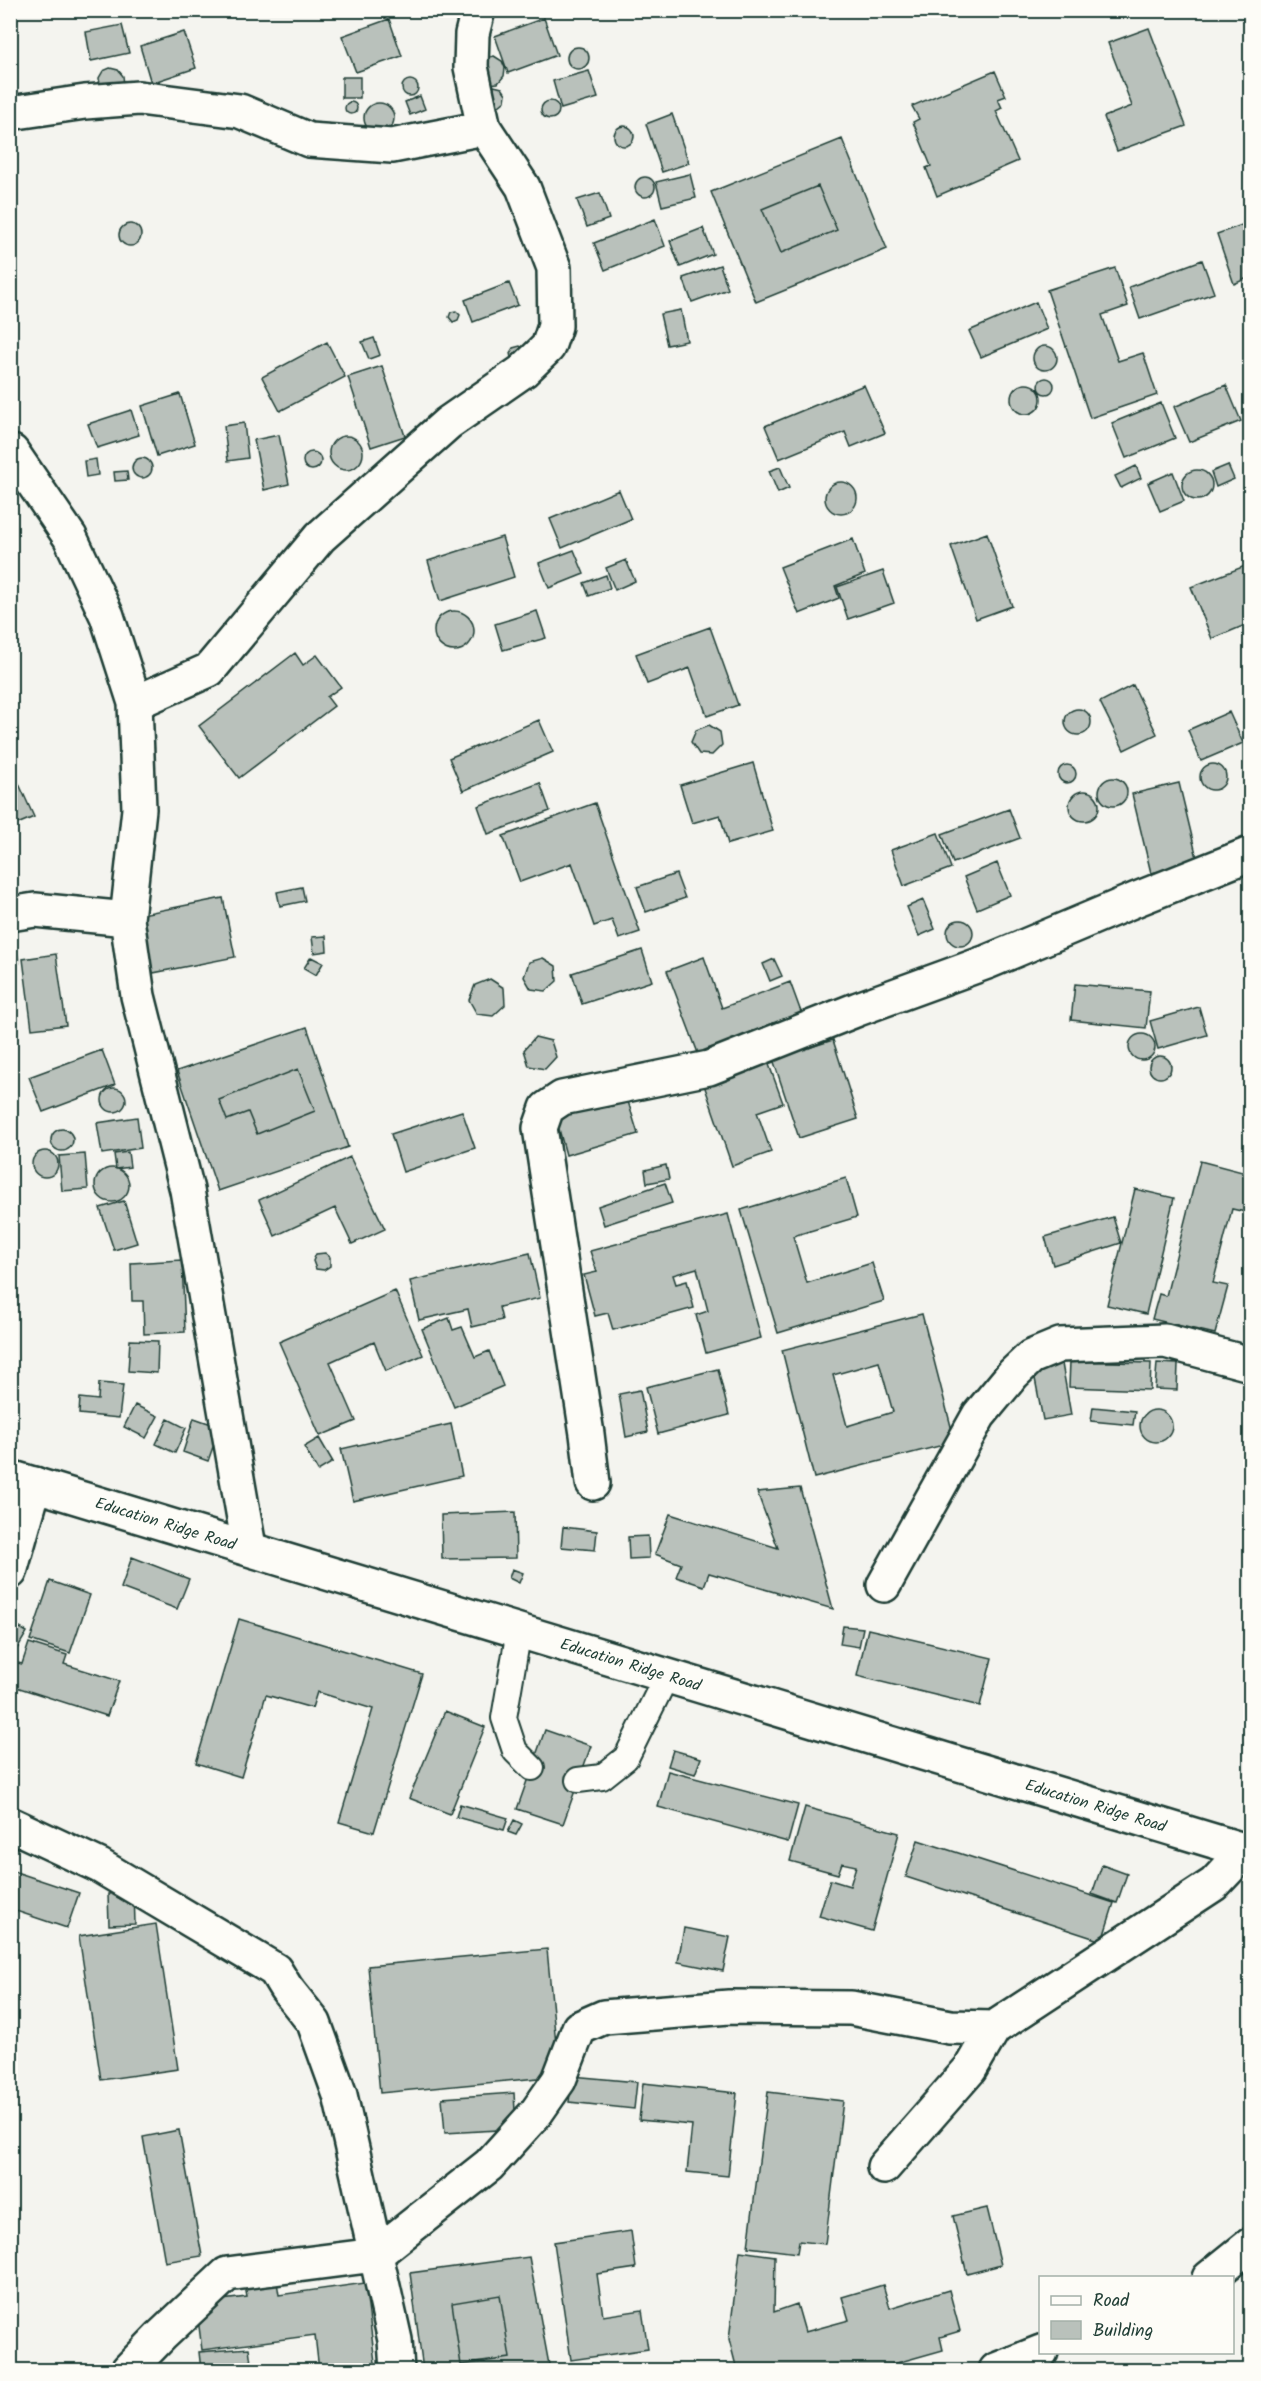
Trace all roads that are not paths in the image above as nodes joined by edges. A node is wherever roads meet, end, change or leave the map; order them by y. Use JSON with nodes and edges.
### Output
{"nodes":[{"id":1,"x":478,"y":10,"type":"edge"},
{"id":2,"x":10,"y":113,"type":"edge"},
{"id":3,"x":484,"y":128,"type":"junction"},
{"id":4,"x":12,"y":452,"type":"edge"},
{"id":5,"x":135,"y":703,"type":"junction"},
{"id":6,"x":1251,"y":854,"type":"edge"},
{"id":7,"x":10,"y":914,"type":"edge"},
{"id":8,"x":127,"y":919,"type":"junction"},
{"id":9,"x":1251,"y":1364,"type":"edge"},
{"id":10,"x":23,"y":1480,"type":"edge"},
{"id":11,"x":593,"y":1483,"type":"dead end"},
{"id":12,"x":249,"y":1547,"type":"junction"},
{"id":13,"x":10,"y":1572,"type":"edge"},
{"id":14,"x":884,"y":1585,"type":"dead end"},
{"id":15,"x":519,"y":1630,"type":"junction"},
{"id":16,"x":667,"y":1675,"type":"junction"},
{"id":17,"x":532,"y":1768,"type":"dead end"},
{"id":18,"x":578,"y":1780,"type":"dead end"},
{"id":19,"x":10,"y":1824,"type":"edge"},
{"id":20,"x":1248,"y":1851,"type":"edge"},
{"id":21,"x":994,"y":2028,"type":"junction"},
{"id":22,"x":884,"y":2168,"type":"dead end"},
{"id":23,"x":1251,"y":2245,"type":"edge"},
{"id":24,"x":375,"y":2255,"type":"junction"},
{"id":25,"x":1210,"y":2276,"type":"edge"},
{"id":26,"x":1039,"y":2353,"type":"edge"},
{"id":27,"x":128,"y":2370,"type":"edge"},
{"id":28,"x":397,"y":2370,"type":"edge"},
{"id":29,"x":996,"y":2370,"type":"edge"}],
"edges":[{"from":1,"to":3,"type":"street"},
{"from":2,"to":3,"type":"street"},
{"from":3,"to":5,"type":"street"},
{"from":4,"to":5,"type":"street"},
{"from":5,"to":8,"type":"street"},
{"from":6,"to":11,"type":"street"},
{"from":7,"to":8,"type":"street"},
{"from":8,"to":12,"type":"street"},
{"from":9,"to":14,"type":"street"},
{"from":10,"to":12,"type":"street","name":"Education Ridge Road"},
{"from":10,"to":13,"type":"street"},
{"from":12,"to":15,"type":"street","name":"Education Ridge Road"},
{"from":15,"to":16,"type":"street","name":"Education Ridge Road"},
{"from":15,"to":17,"type":"lane"},
{"from":16,"to":18,"type":"lane"},
{"from":16,"to":20,"type":"street","name":"Education Ridge Road"},
{"from":19,"to":24,"type":"street"},
{"from":20,"to":21,"type":"street"},
{"from":21,"to":22,"type":"street"},
{"from":21,"to":24,"type":"street"},
{"from":23,"to":25,"type":"street"},
{"from":24,"to":27,"type":"street"},
{"from":24,"to":28,"type":"street"},
{"from":26,"to":29,"type":"street"}]}
